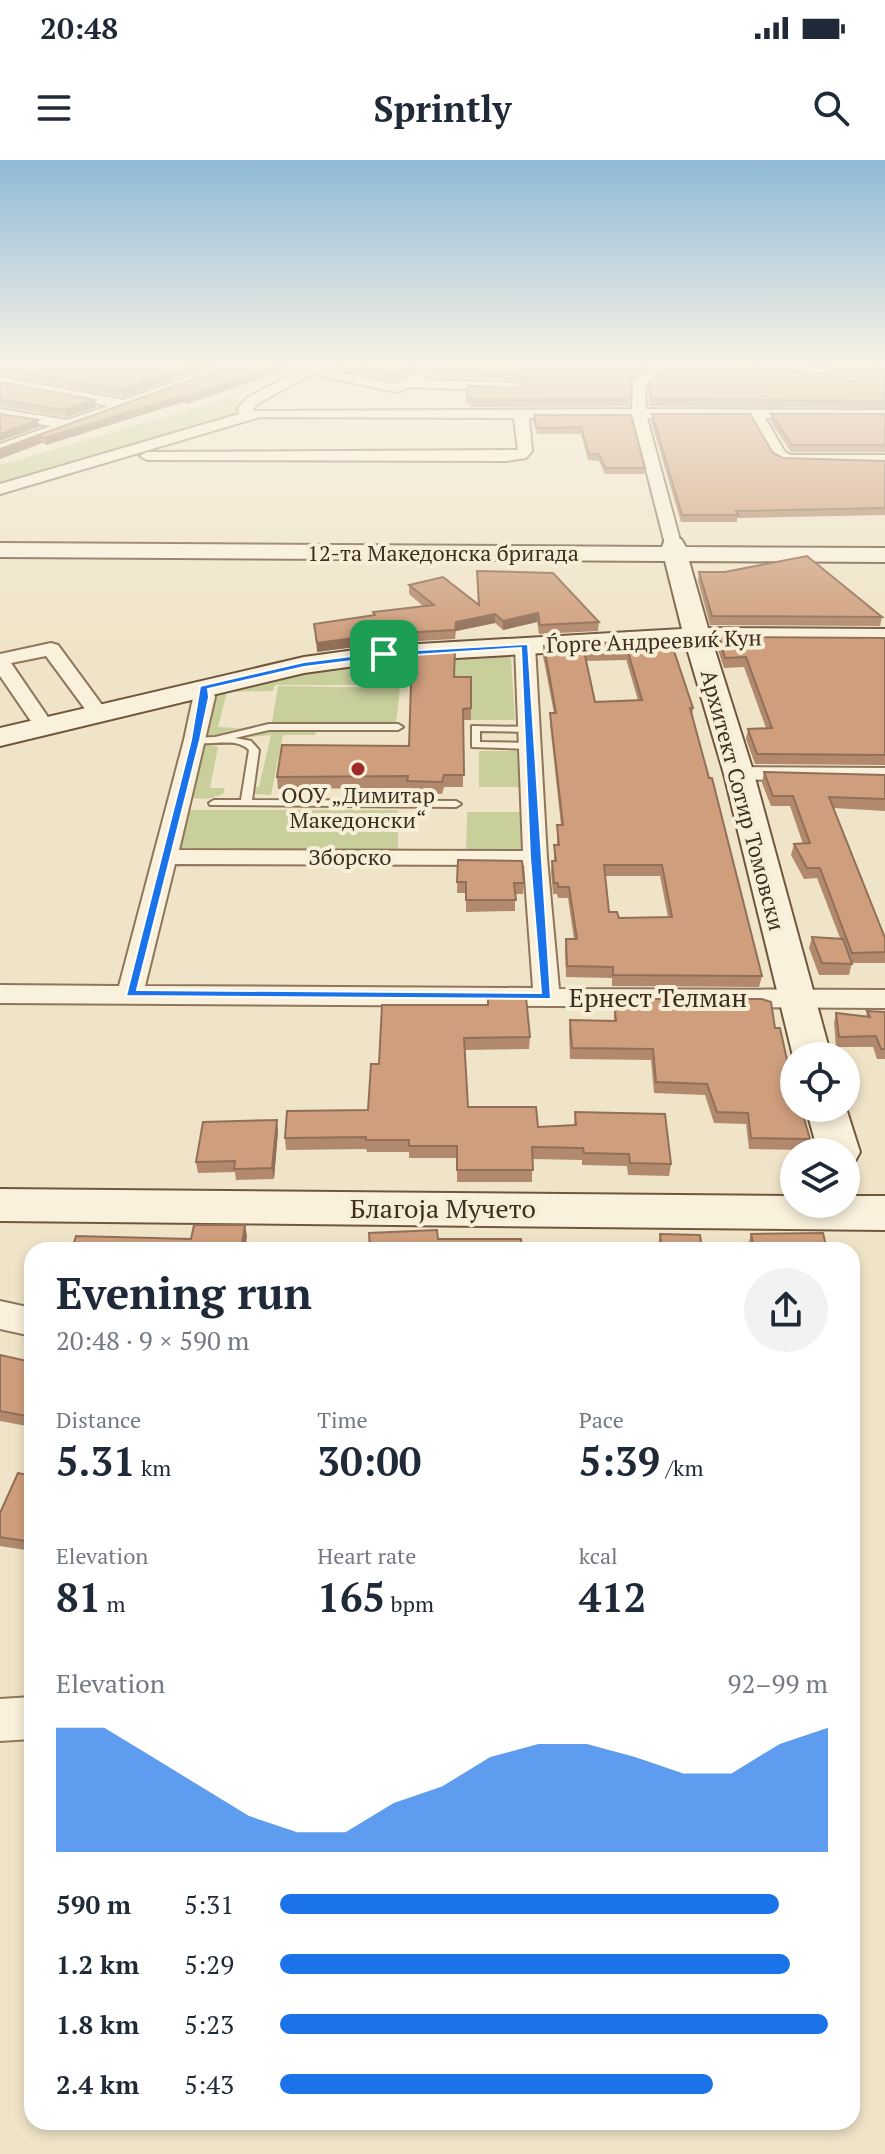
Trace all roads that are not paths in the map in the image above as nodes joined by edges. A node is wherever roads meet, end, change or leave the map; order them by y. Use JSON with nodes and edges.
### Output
{"nodes":[{"id":1,"x":106,"y":458,"type":"edge"},
{"id":2,"x":650,"y":458,"type":"edge"},
{"id":3,"x":786,"y":458,"type":"edge"},
{"id":4,"x":885,"y":460,"type":"edge"},
{"id":5,"x":0,"y":489,"type":"edge"},
{"id":6,"x":0,"y":540,"type":"edge"},
{"id":7,"x":885,"y":545,"type":"edge"},
{"id":8,"x":674,"y":549,"type":"junction"},
{"id":9,"x":0,"y":550,"type":"edge"},
{"id":10,"x":885,"y":555,"type":"edge"},
{"id":11,"x":697,"y":636,"type":"junction"},
{"id":12,"x":885,"y":637,"type":"edge"},
{"id":13,"x":525,"y":646,"type":"junction"},
{"id":14,"x":0,"y":661,"type":"edge"},
{"id":15,"x":203,"y":688,"type":"junction"},
{"id":16,"x":98,"y":713,"type":"junction"},
{"id":17,"x":44,"y":726,"type":"junction"},
{"id":18,"x":398,"y":727,"type":"dead end"},
{"id":19,"x":0,"y":737,"type":"edge"},
{"id":20,"x":529,"y":737,"type":"junction"},
{"id":21,"x":205,"y":740,"type":"junction"},
{"id":22,"x":739,"y":774,"type":"junction"},
{"id":23,"x":885,"y":775,"type":"edge"},
{"id":24,"x":214,"y":803,"type":"dead end"},
{"id":25,"x":246,"y":803,"type":"junction"},
{"id":26,"x":456,"y":804,"type":"dead end"},
{"id":27,"x":165,"y":857,"type":"junction"},
{"id":28,"x":535,"y":858,"type":"junction"},
{"id":29,"x":0,"y":994,"type":"edge"},
{"id":30,"x":130,"y":994,"type":"junction"},
{"id":31,"x":547,"y":997,"type":"junction"},
{"id":32,"x":796,"y":999,"type":"junction"},
{"id":33,"x":885,"y":999,"type":"edge"},
{"id":34,"x":808,"y":1042,"type":"edge"},
{"id":35,"x":862,"y":1202,"type":"edge"},
{"id":36,"x":0,"y":1205,"type":"edge"},
{"id":37,"x":0,"y":1315,"type":"edge"},
{"id":38,"x":24,"y":1320,"type":"edge"},
{"id":39,"x":24,"y":1718,"type":"edge"},
{"id":40,"x":0,"y":1720,"type":"edge"}],
"edges":[{"from":1,"to":5,"type":"street"},
{"from":2,"to":8,"type":"street","name":"Архитект Сотир Томовски"},
{"from":3,"to":4,"type":"street"},
{"from":6,"to":8,"type":"street","name":"12-та Македонска бригада"},
{"from":7,"to":8,"type":"street","name":"12-та Македонска бригада"},
{"from":8,"to":9,"type":"street","name":"12-та Македонска бригада"},
{"from":8,"to":10,"type":"street","name":"12-та Македонска бригада"},
{"from":8,"to":11,"type":"street","name":"Архитект Сотир Томовски"},
{"from":11,"to":12,"type":"street","name":"Ѓорге Андреевиќ Кун"},
{"from":11,"to":13,"type":"street","name":"Ѓорге Андреевиќ Кун"},
{"from":11,"to":22,"type":"street","name":"Архитект Сотир Томовски"},
{"from":13,"to":15,"type":"street","name":"Ѓорге Андреевиќ Кун"},
{"from":13,"to":20,"type":"street"},
{"from":14,"to":16,"type":"street"},
{"from":14,"to":17,"type":"street"},
{"from":15,"to":16,"type":"street","name":"Ѓорге Андреевиќ Кун"},
{"from":15,"to":21,"type":"street"},
{"from":16,"to":17,"type":"street","name":"Ѓорге Андреевиќ Кун"},
{"from":17,"to":19,"type":"street","name":"Ѓорге Андреевиќ Кун"},
{"from":18,"to":21,"type":"lane"},
{"from":20,"to":20,"type":"lane"},
{"from":20,"to":28,"type":"street"},
{"from":21,"to":25,"type":"lane"},
{"from":21,"to":27,"type":"street"},
{"from":22,"to":23,"type":"street"},
{"from":22,"to":32,"type":"street","name":"Архитект Сотир Томовски"},
{"from":24,"to":25,"type":"lane"},
{"from":25,"to":26,"type":"lane"},
{"from":27,"to":28,"type":"street","name":"Зборско"},
{"from":27,"to":30,"type":"street"},
{"from":28,"to":31,"type":"street"},
{"from":29,"to":30,"type":"street","name":"Ернест Телман"},
{"from":30,"to":31,"type":"street","name":"Ернест Телман"},
{"from":31,"to":32,"type":"street","name":"Ернест Телман"},
{"from":32,"to":33,"type":"street","name":"Ернест Телман"},
{"from":32,"to":34,"type":"street","name":"Архитект Сотир Томовски"},
{"from":35,"to":36,"type":"street","name":"Благоја Мучето"},
{"from":37,"to":38,"type":"street"},
{"from":39,"to":40,"type":"street"}]}
